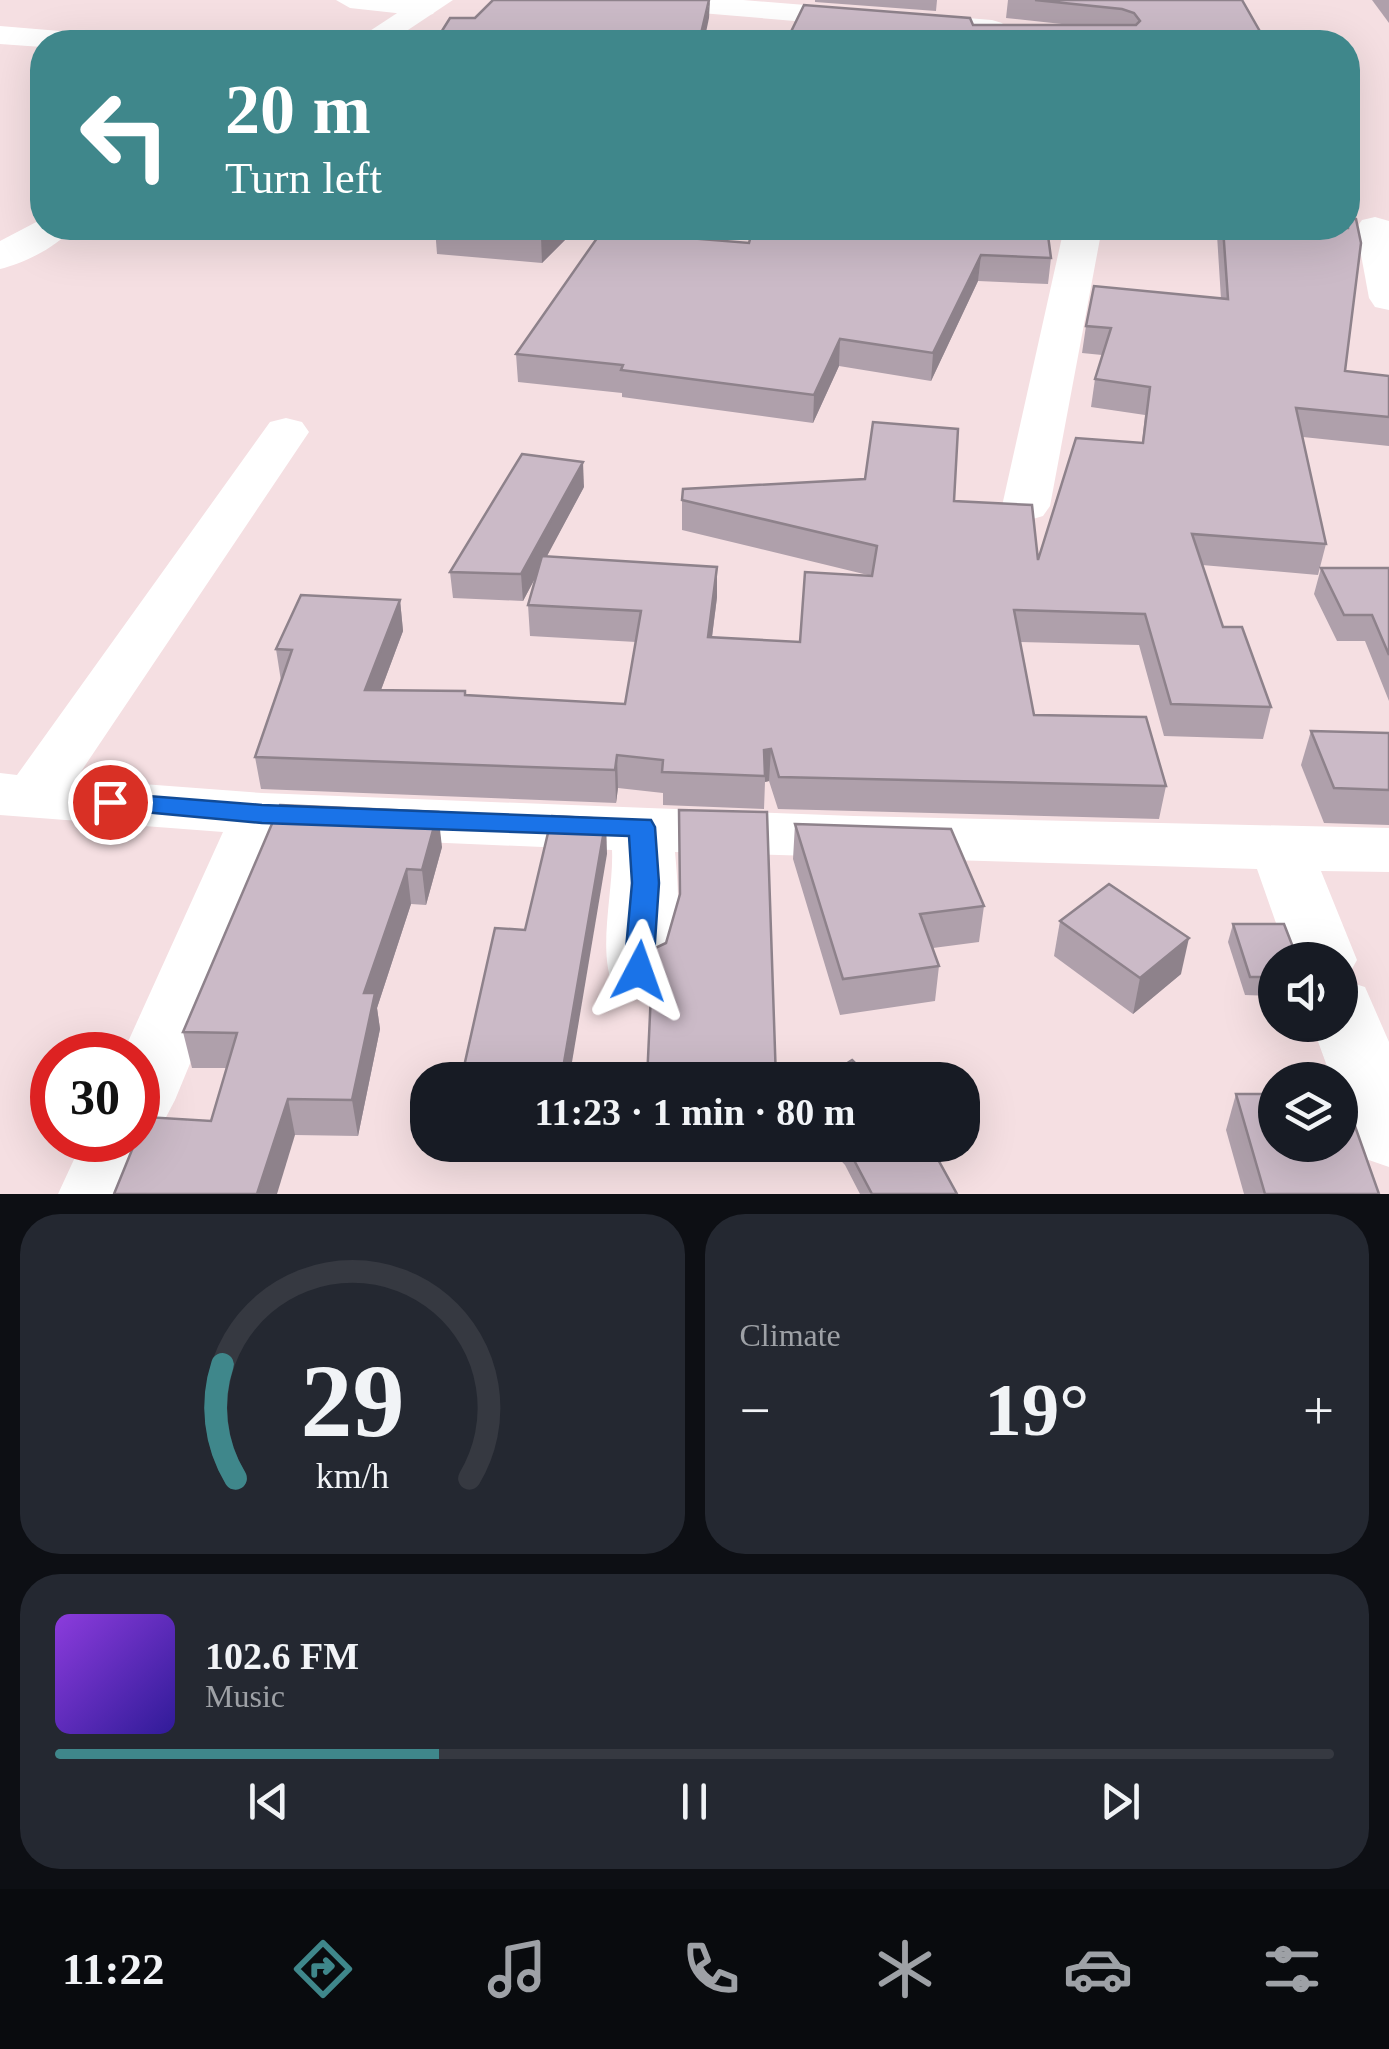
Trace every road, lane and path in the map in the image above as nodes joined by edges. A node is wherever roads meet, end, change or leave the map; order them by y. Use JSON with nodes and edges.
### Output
{"nodes":[{"id":1,"x":350,"y":0,"type":"edge"},
{"id":2,"x":641,"y":0,"type":"edge"},
{"id":3,"x":431,"y":4,"type":"edge"},
{"id":4,"x":796,"y":6,"type":"edge"},
{"id":5,"x":389,"y":30,"type":"edge"},
{"id":6,"x":781,"y":30,"type":"edge"},
{"id":7,"x":950,"y":30,"type":"edge"},
{"id":8,"x":0,"y":35,"type":"edge"},
{"id":9,"x":30,"y":38,"type":"edge"},
{"id":10,"x":1370,"y":228,"type":"edge"},
{"id":11,"x":30,"y":240,"type":"edge"},
{"id":12,"x":1081,"y":240,"type":"edge"},
{"id":13,"x":0,"y":257,"type":"edge"},
{"id":14,"x":1389,"y":298,"type":"edge"},
{"id":15,"x":286,"y":432,"type":"dead end"},
{"id":16,"x":1026,"y":506,"type":"edge"},
{"id":17,"x":17,"y":794,"type":"edge"},
{"id":18,"x":262,"y":814,"type":"junction"},
{"id":19,"x":642,"y":827,"type":"junction"},
{"id":20,"x":1280,"y":847,"type":"junction"},
{"id":21,"x":1389,"y":850,"type":"edge"},
{"id":22,"x":1316,"y":942,"type":"edge"},
{"id":23,"x":639,"y":971,"type":"dead end"},
{"id":24,"x":1354,"y":1042,"type":"edge"},
{"id":25,"x":160,"y":1049,"type":"edge"},
{"id":26,"x":1389,"y":1136,"type":"edge"},
{"id":27,"x":110,"y":1162,"type":"edge"},
{"id":28,"x":96,"y":1194,"type":"edge"}],
"edges":[{"from":1,"to":3,"type":"street"},
{"from":2,"to":4,"type":"street"},
{"from":3,"to":5,"type":"main road"},
{"from":4,"to":6,"type":"street"},
{"from":4,"to":7,"type":"street"},
{"from":8,"to":9,"type":"street"},
{"from":10,"to":14,"type":"street"},
{"from":11,"to":13,"type":"main road"},
{"from":12,"to":16,"type":"street"},
{"from":15,"to":17,"type":"street"},
{"from":17,"to":18,"type":"street"},
{"from":18,"to":19,"type":"street"},
{"from":18,"to":25,"type":"street"},
{"from":19,"to":20,"type":"street"},
{"from":19,"to":23,"type":"street"},
{"from":20,"to":21,"type":"street"},
{"from":20,"to":22,"type":"street"},
{"from":24,"to":26,"type":"street"},
{"from":27,"to":28,"type":"street"}]}
